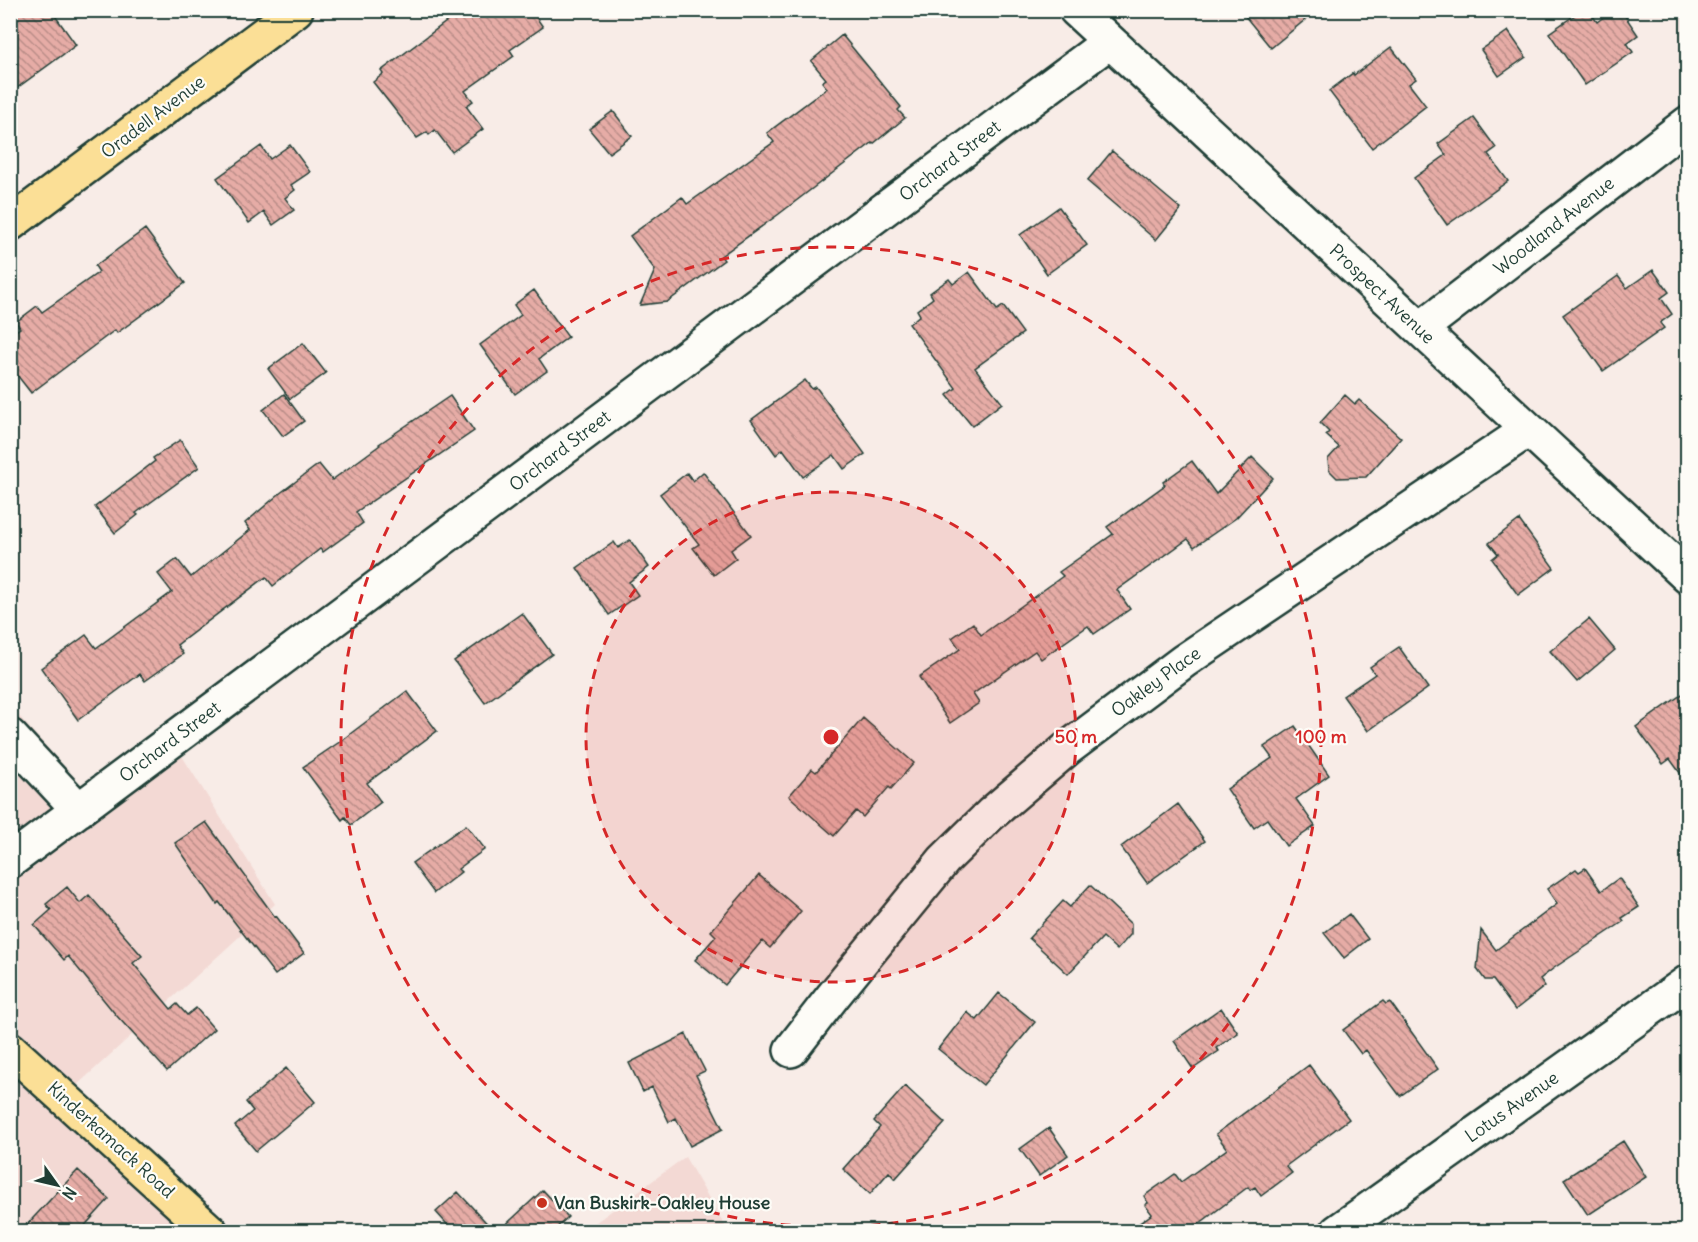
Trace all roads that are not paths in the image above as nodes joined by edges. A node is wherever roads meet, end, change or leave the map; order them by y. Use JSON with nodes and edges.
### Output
{"nodes":[{"id":1,"x":296,"y":10,"type":"edge"},
{"id":2,"x":1076,"y":10,"type":"edge"},
{"id":3,"x":1109,"y":42,"type":"junction"},
{"id":4,"x":1688,"y":123,"type":"edge"},
{"id":5,"x":10,"y":224,"type":"edge"},
{"id":6,"x":1420,"y":329,"type":"junction"},
{"id":7,"x":1528,"y":430,"type":"junction"},
{"id":8,"x":1688,"y":577,"type":"edge"},
{"id":9,"x":10,"y":736,"type":"edge"},
{"id":10,"x":80,"y":810,"type":"junction"},
{"id":11,"x":10,"y":861,"type":"edge"},
{"id":12,"x":1688,"y":982,"type":"edge"},
{"id":13,"x":791,"y":1050,"type":"dead end"},
{"id":14,"x":11,"y":1051,"type":"edge"},
{"id":15,"x":211,"y":1232,"type":"edge"},
{"id":16,"x":1337,"y":1232,"type":"edge"}],
"edges":[{"from":1,"to":5,"type":"main road","name":"Oradell Avenue"},
{"from":2,"to":3,"type":"street","name":"Prospect Avenue"},
{"from":3,"to":6,"type":"street","name":"Prospect Avenue"},
{"from":3,"to":10,"type":"street","name":"Orchard Street"},
{"from":4,"to":6,"type":"street","name":"Woodland Avenue"},
{"from":6,"to":7,"type":"street","name":"Prospect Avenue"},
{"from":7,"to":8,"type":"street","name":"Prospect Avenue"},
{"from":7,"to":13,"type":"street","name":"Oakley Place"},
{"from":9,"to":10,"type":"street"},
{"from":10,"to":11,"type":"street","name":"Orchard Street"},
{"from":12,"to":16,"type":"street","name":"Lotus Avenue"},
{"from":14,"to":15,"type":"main road","name":"Kinderkamack Road"}]}
